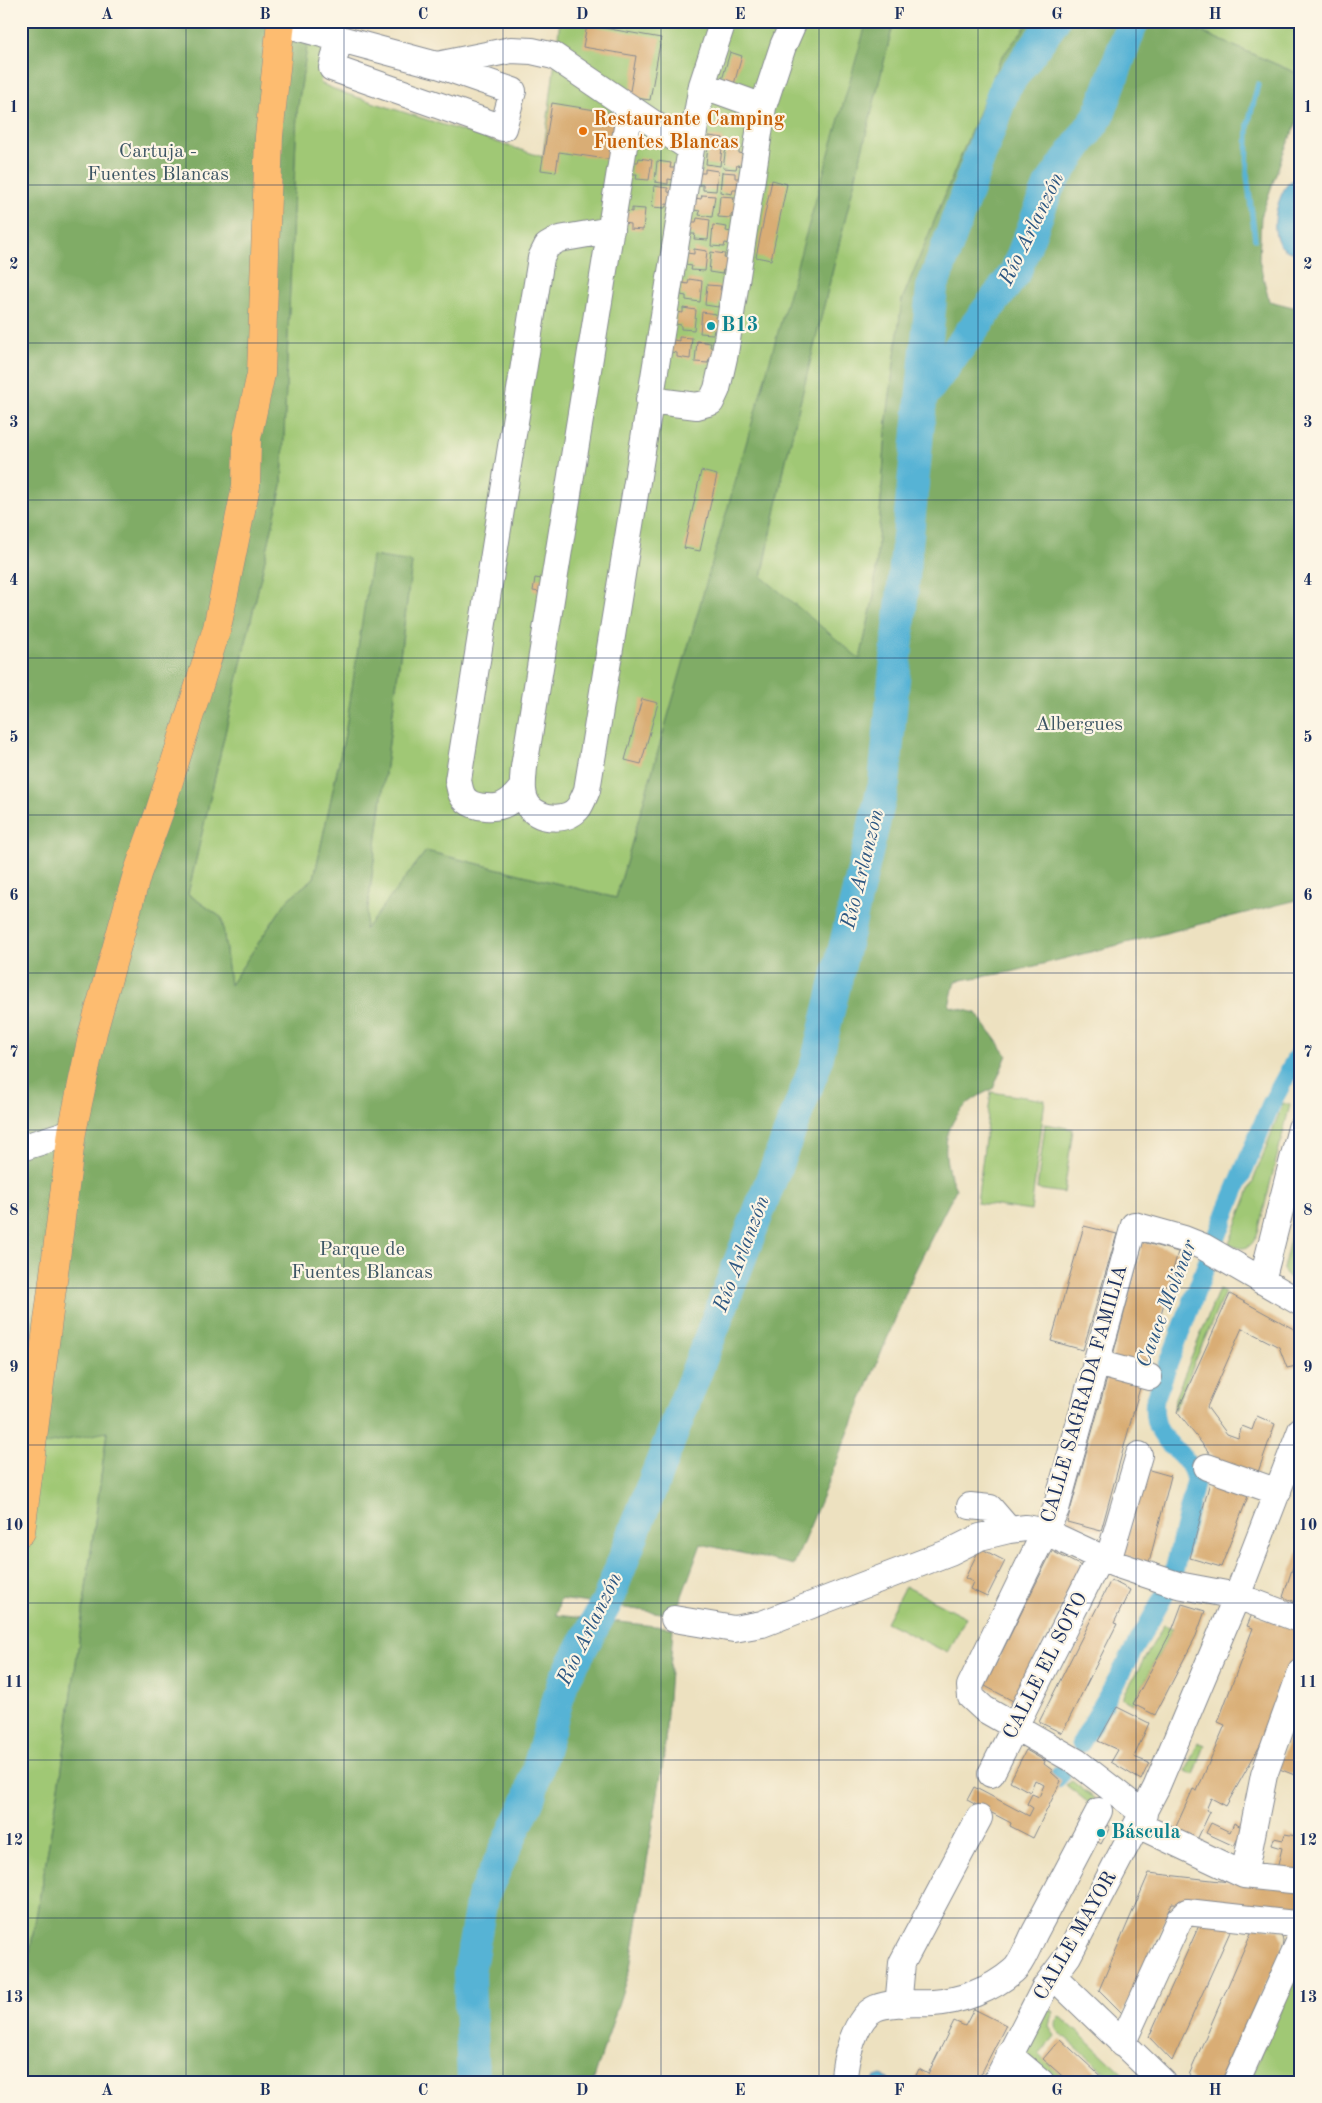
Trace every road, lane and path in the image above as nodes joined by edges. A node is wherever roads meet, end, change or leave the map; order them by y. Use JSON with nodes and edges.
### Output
{"nodes":[{"id":1,"x":723,"y":21,"type":"edge"},
{"id":2,"x":794,"y":21,"type":"edge"},
{"id":3,"x":281,"y":22,"type":"edge"},
{"id":4,"x":339,"y":38,"type":"junction"},
{"id":5,"x":526,"y":50,"type":"junction"},
{"id":6,"x":437,"y":65,"type":"junction"},
{"id":7,"x":702,"y":86,"type":"junction"},
{"id":8,"x":513,"y":91,"type":"junction"},
{"id":9,"x":764,"y":107,"type":"junction"},
{"id":10,"x":630,"y":109,"type":"junction"},
{"id":11,"x":691,"y":148,"type":"junction"},
{"id":12,"x":611,"y":230,"type":"junction"},
{"id":13,"x":649,"y":400,"type":"junction"},
{"id":14,"x":522,"y":788,"type":"junction"},
{"id":15,"x":1301,"y":1128,"type":"edge"},
{"id":16,"x":72,"y":1132,"type":"junction"},
{"id":17,"x":21,"y":1148,"type":"edge"},
{"id":18,"x":1262,"y":1281,"type":"junction"},
{"id":19,"x":1301,"y":1304,"type":"edge"},
{"id":20,"x":1096,"y":1363,"type":"junction"},
{"id":21,"x":1149,"y":1377,"type":"dead end"},
{"id":22,"x":1301,"y":1430,"type":"edge"},
{"id":23,"x":1139,"y":1455,"type":"dead end"},
{"id":24,"x":1207,"y":1467,"type":"dead end"},
{"id":25,"x":1278,"y":1492,"type":"junction"},
{"id":26,"x":970,"y":1506,"type":"dead end"},
{"id":27,"x":1009,"y":1530,"type":"junction"},
{"id":28,"x":21,"y":1532,"type":"edge"},
{"id":29,"x":1046,"y":1532,"type":"junction"},
{"id":30,"x":1104,"y":1559,"type":"junction"},
{"id":31,"x":1237,"y":1596,"type":"junction"},
{"id":32,"x":674,"y":1619,"type":"dead end"},
{"id":33,"x":1301,"y":1620,"type":"edge"},
{"id":34,"x":1301,"y":1672,"type":"edge"},
{"id":35,"x":1015,"y":1727,"type":"junction"},
{"id":36,"x":991,"y":1774,"type":"dead end"},
{"id":37,"x":1099,"y":1811,"type":"dead end"},
{"id":38,"x":979,"y":1818,"type":"dead end"},
{"id":39,"x":1141,"y":1819,"type":"junction"},
{"id":40,"x":1244,"y":1875,"type":"junction"},
{"id":41,"x":1301,"y":1881,"type":"edge"},
{"id":42,"x":1300,"y":1930,"type":"edge"},
{"id":43,"x":1053,"y":1976,"type":"junction"},
{"id":44,"x":902,"y":2004,"type":"junction"},
{"id":45,"x":1122,"y":2044,"type":"junction"},
{"id":46,"x":1009,"y":2055,"type":"junction"},
{"id":47,"x":844,"y":2082,"type":"edge"},
{"id":48,"x":996,"y":2082,"type":"edge"},
{"id":49,"x":1041,"y":2082,"type":"edge"},
{"id":50,"x":1163,"y":2082,"type":"edge"},
{"id":51,"x":1236,"y":2082,"type":"edge"}],
"edges":[{"from":1,"to":7,"type":"street"},
{"from":2,"to":9,"type":"street"},
{"from":3,"to":4,"type":"street"},
{"from":3,"to":16,"type":"main road"},
{"from":4,"to":6,"type":"street"},
{"from":4,"to":8,"type":"street"},
{"from":5,"to":6,"type":"street"},
{"from":5,"to":8,"type":"street"},
{"from":5,"to":10,"type":"street"},
{"from":6,"to":8,"type":"street"},
{"from":7,"to":9,"type":"street"},
{"from":7,"to":11,"type":"street"},
{"from":9,"to":13,"type":"street"},
{"from":10,"to":11,"type":"street"},
{"from":10,"to":12,"type":"street"},
{"from":11,"to":13,"type":"street"},
{"from":12,"to":14,"type":"street"},
{"from":12,"to":14,"type":"street"},
{"from":13,"to":14,"type":"street"},
{"from":15,"to":18,"type":"street"},
{"from":16,"to":17,"type":"street"},
{"from":16,"to":28,"type":"main road"},
{"from":18,"to":19,"type":"street"},
{"from":18,"to":20,"type":"street","name":"CALLE SAGRADA FAMILIA"},
{"from":20,"to":21,"type":"street"},
{"from":20,"to":29,"type":"street","name":"CALLE SAGRADA FAMILIA"},
{"from":22,"to":25,"type":"street","name":"CALLE MAYOR"},
{"from":23,"to":30,"type":"street","name":"CALLE EL SOTO"},
{"from":24,"to":25,"type":"street"},
{"from":25,"to":31,"type":"street","name":"CALLE MAYOR"},
{"from":26,"to":27,"type":"street"},
{"from":27,"to":29,"type":"street"},
{"from":27,"to":32,"type":"street"},
{"from":29,"to":30,"type":"street"},
{"from":29,"to":35,"type":"street","name":"CALLE SAGRADA FAMILIA"},
{"from":30,"to":31,"type":"street"},
{"from":30,"to":35,"type":"street","name":"CALLE EL SOTO"},
{"from":31,"to":33,"type":"street"},
{"from":31,"to":39,"type":"street","name":"CALLE MAYOR"},
{"from":34,"to":40,"type":"street"},
{"from":35,"to":36,"type":"street","name":"CALLE EL SOTO"},
{"from":35,"to":39,"type":"street"},
{"from":37,"to":44,"type":"street"},
{"from":38,"to":44,"type":"street"},
{"from":39,"to":40,"type":"street"},
{"from":39,"to":43,"type":"street","name":"CALLE MAYOR"},
{"from":40,"to":41,"type":"street"},
{"from":42,"to":45,"type":"street"},
{"from":42,"to":51,"type":"street"},
{"from":43,"to":45,"type":"street"},
{"from":43,"to":46,"type":"street","name":"CALLE MAYOR"},
{"from":44,"to":47,"type":"street"},
{"from":45,"to":50,"type":"street"},
{"from":46,"to":48,"type":"street","name":"CALLE MAYOR"},
{"from":46,"to":49,"type":"street"}]}
